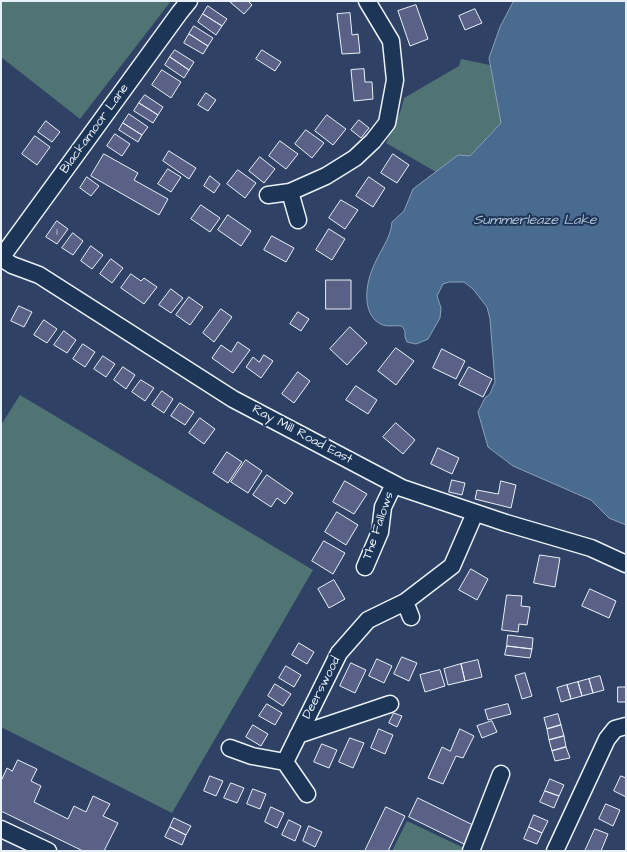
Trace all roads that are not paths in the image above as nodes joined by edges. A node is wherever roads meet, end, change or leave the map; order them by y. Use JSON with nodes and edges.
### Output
{"nodes":[{"id":1,"x":189,"y":1,"type":"edge"},
{"id":2,"x":367,"y":1,"type":"edge"},
{"id":3,"x":290,"y":192,"type":"junction"},
{"id":4,"x":268,"y":195,"type":"dead end"},
{"id":5,"x":298,"y":220,"type":"dead end"},
{"id":6,"x":1,"y":258,"type":"edge"},
{"id":7,"x":394,"y":484,"type":"junction"},
{"id":8,"x":475,"y":512,"type":"junction"},
{"id":9,"x":626,"y":564,"type":"edge"},
{"id":10,"x":365,"y":568,"type":"dead end"},
{"id":11,"x":405,"y":602,"type":"junction"},
{"id":12,"x":411,"y":617,"type":"dead end"},
{"id":13,"x":390,"y":704,"type":"dead end"},
{"id":14,"x":626,"y":726,"type":"edge"},
{"id":15,"x":298,"y":735,"type":"junction"},
{"id":16,"x":230,"y":748,"type":"dead end"},
{"id":17,"x":284,"y":762,"type":"junction"},
{"id":18,"x":502,"y":774,"type":"dead end"},
{"id":19,"x":307,"y":794,"type":"dead end"},
{"id":20,"x":1,"y":829,"type":"edge"},
{"id":21,"x":48,"y":851,"type":"edge"},
{"id":22,"x":472,"y":851,"type":"edge"},
{"id":23,"x":555,"y":851,"type":"edge"}],
"edges":[{"from":1,"to":6,"type":"street","name":"Blackamoor Lane"},
{"from":2,"to":3,"type":"street"},
{"from":3,"to":4,"type":"street"},
{"from":3,"to":5,"type":"street"},
{"from":6,"to":7,"type":"street","name":"Ray Mill Road East"},
{"from":7,"to":8,"type":"street","name":"Ray Mill Road East"},
{"from":7,"to":10,"type":"street","name":"The Fallows"},
{"from":8,"to":9,"type":"street","name":"Ray Mill Road East"},
{"from":8,"to":11,"type":"street","name":"Deerswood"},
{"from":11,"to":12,"type":"street"},
{"from":11,"to":15,"type":"street","name":"Deerswood"},
{"from":13,"to":15,"type":"street","name":"Deerswood"},
{"from":14,"to":23,"type":"street"},
{"from":15,"to":17,"type":"street","name":"Deerswood"},
{"from":16,"to":17,"type":"street"},
{"from":17,"to":19,"type":"street"},
{"from":18,"to":22,"type":"street"},
{"from":20,"to":21,"type":"street"}]}
